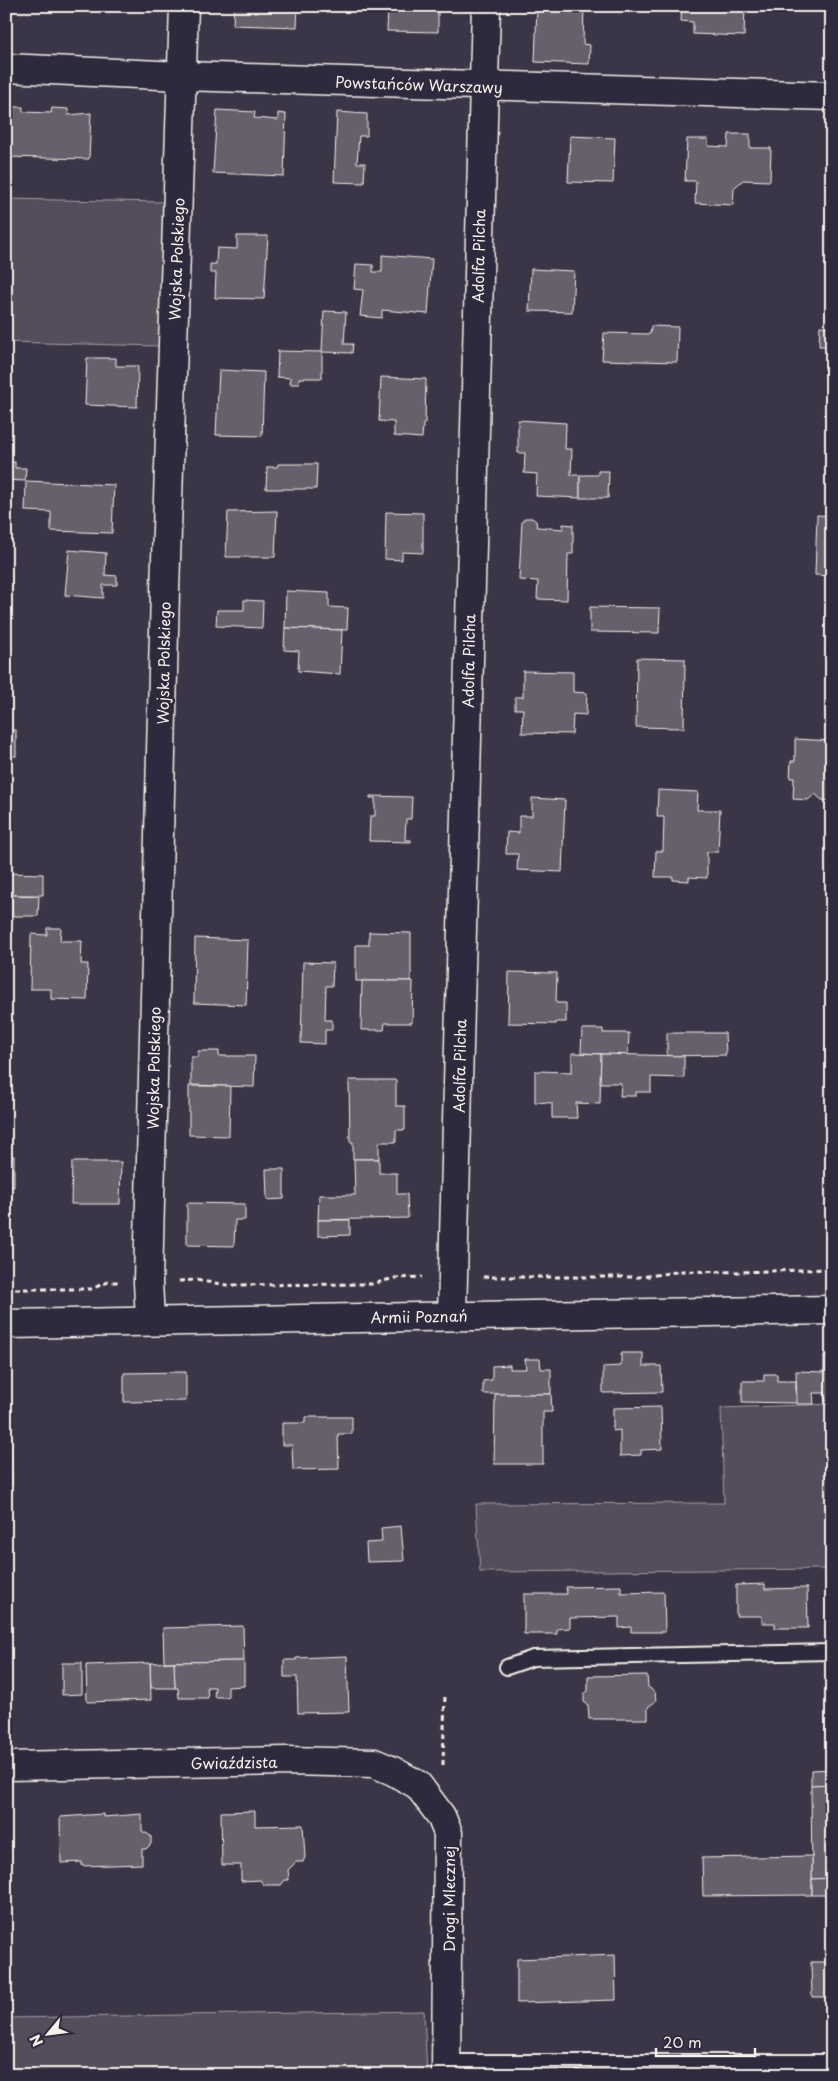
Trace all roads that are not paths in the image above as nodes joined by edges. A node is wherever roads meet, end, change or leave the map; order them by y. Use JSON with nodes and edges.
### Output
{"nodes":[{"id":1,"x":184,"y":6,"type":"edge"},
{"id":2,"x":486,"y":6,"type":"edge"},
{"id":3,"x":6,"y":68,"type":"edge"},
{"id":4,"x":182,"y":76,"type":"junction"},
{"id":5,"x":483,"y":86,"type":"junction"},
{"id":6,"x":832,"y":96,"type":"edge"},
{"id":7,"x":832,"y":1310,"type":"edge"},
{"id":8,"x":452,"y":1316,"type":"junction"},
{"id":9,"x":150,"y":1320,"type":"junction"},
{"id":10,"x":6,"y":1324,"type":"edge"},
{"id":11,"x":832,"y":1652,"type":"edge"},
{"id":12,"x":507,"y":1667,"type":"dead end"},
{"id":13,"x":6,"y":1766,"type":"edge"},
{"id":14,"x":442,"y":1816,"type":"joint"},
{"id":15,"x":832,"y":2062,"type":"edge"},
{"id":16,"x":446,"y":2069,"type":"edge"}],
"edges":[{"from":1,"to":4,"type":"street","name":"Wojska Polskiego"},
{"from":2,"to":5,"type":"street","name":"Adolfa Pilcha"},
{"from":3,"to":4,"type":"street","name":"Powstańców Warszawy"},
{"from":4,"to":5,"type":"street","name":"Powstańców Warszawy"},
{"from":4,"to":9,"type":"street","name":"Wojska Polskiego"},
{"from":5,"to":6,"type":"street","name":"Powstańców Warszawy"},
{"from":5,"to":8,"type":"street","name":"Adolfa Pilcha"},
{"from":7,"to":8,"type":"street","name":"Armii Poznań"},
{"from":8,"to":9,"type":"street","name":"Armii Poznań"},
{"from":9,"to":10,"type":"street","name":"Armii Poznań"},
{"from":11,"to":12,"type":"lane"},
{"from":13,"to":14,"type":"street","name":"Gwiaździsta"},
{"from":14,"to":16,"type":"street","name":"Drogi Mlecznej"},
{"from":15,"to":16,"type":"lane"}]}
